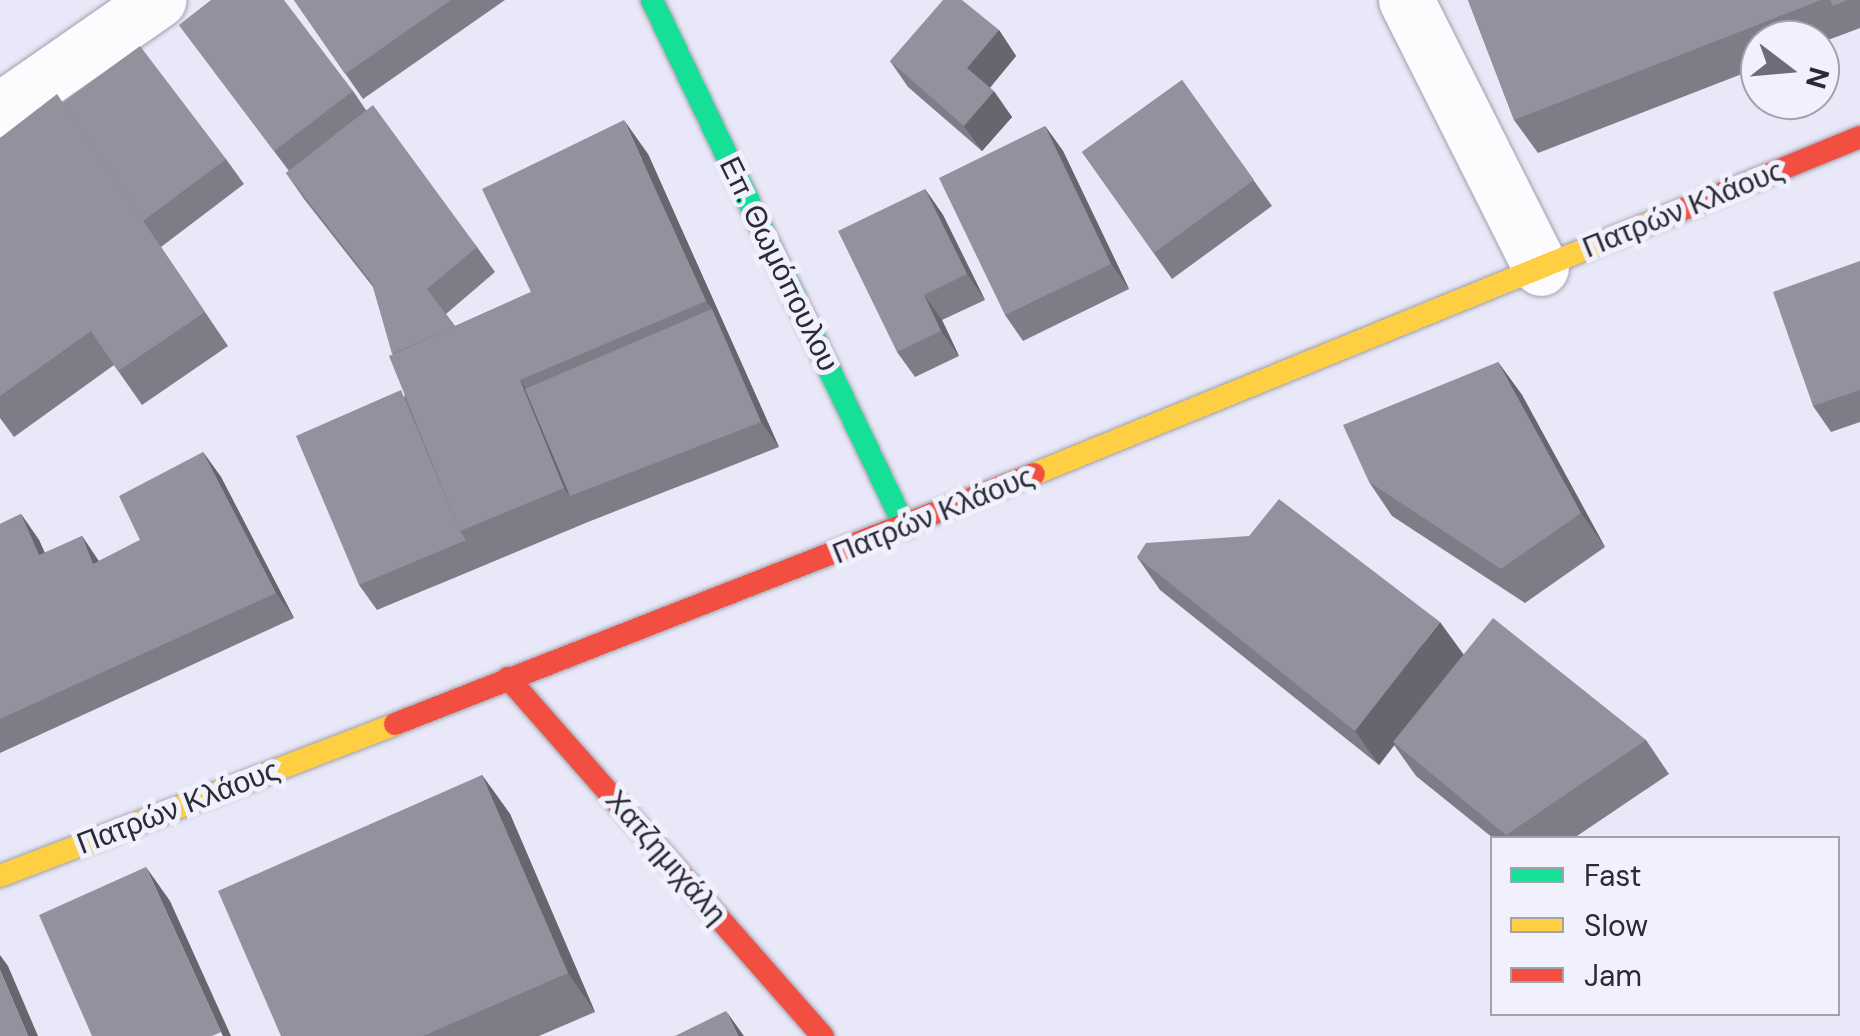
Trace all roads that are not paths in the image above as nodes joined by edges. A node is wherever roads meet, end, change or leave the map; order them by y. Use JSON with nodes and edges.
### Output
{"nodes":[{"id":1,"x":158,"y":0,"type":"edge"},
{"id":2,"x":652,"y":0,"type":"edge"},
{"id":3,"x":1406,"y":0,"type":"edge"},
{"id":4,"x":0,"y":110,"type":"edge"},
{"id":5,"x":1860,"y":137,"type":"edge"},
{"id":6,"x":1541,"y":268,"type":"junction"},
{"id":7,"x":906,"y":527,"type":"junction"},
{"id":8,"x":508,"y":678,"type":"junction"},
{"id":9,"x":0,"y":876,"type":"edge"},
{"id":10,"x":823,"y":1036,"type":"edge"}],
"edges":[{"from":1,"to":4,"type":"street"},
{"from":2,"to":7,"type":"main road","name":"Επ. Θωμόπουλου"},
{"from":3,"to":6,"type":"street"},
{"from":5,"to":6,"type":"main road","name":"Πατρών Κλάους"},
{"from":6,"to":7,"type":"main road","name":"Πατρών Κλάους"},
{"from":7,"to":8,"type":"main road","name":"Πατρών Κλάους"},
{"from":8,"to":9,"type":"main road","name":"Πατρών Κλάους"},
{"from":8,"to":10,"type":"main road","name":"Χατζημιχάλη"}]}
